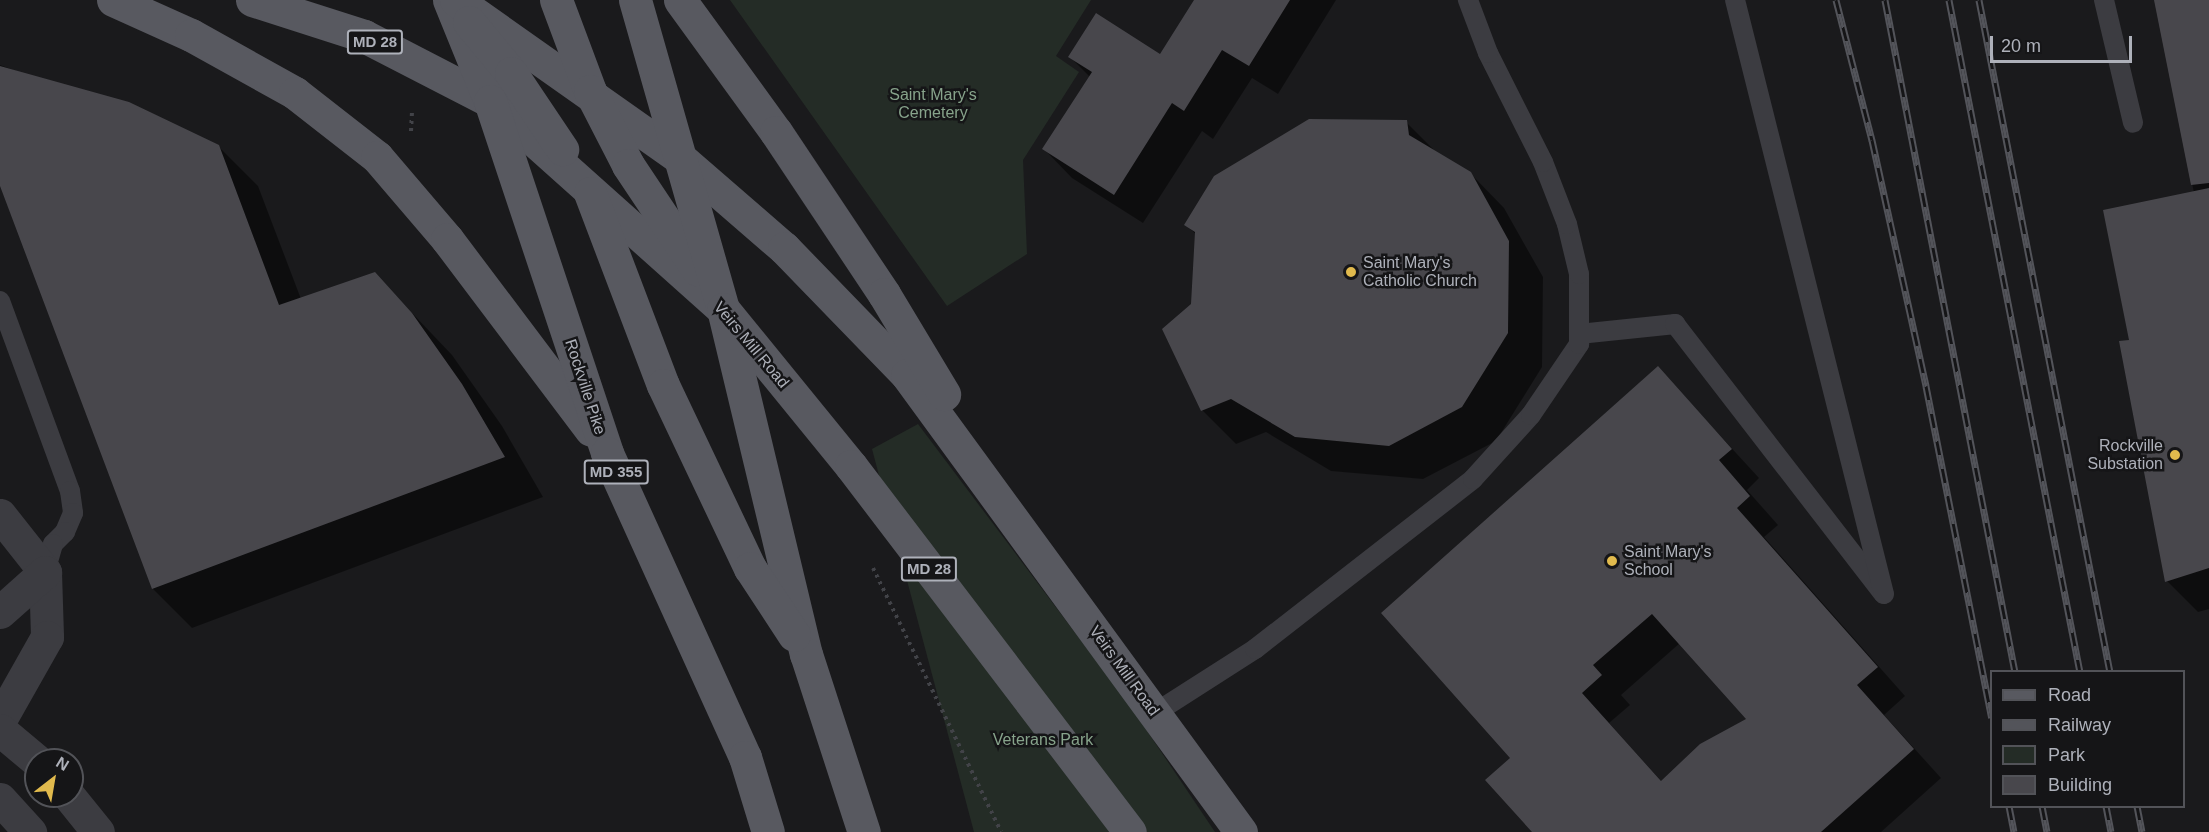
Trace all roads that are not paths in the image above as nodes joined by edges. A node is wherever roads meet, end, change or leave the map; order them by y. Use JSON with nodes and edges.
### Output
{"nodes":[{"id":1,"x":113,"y":0,"type":"edge"},
{"id":2,"x":252,"y":0,"type":"edge"},
{"id":3,"x":452,"y":0,"type":"edge"},
{"id":4,"x":556,"y":0,"type":"edge"},
{"id":5,"x":635,"y":0,"type":"edge"},
{"id":6,"x":680,"y":0,"type":"edge"},
{"id":7,"x":1468,"y":0,"type":"edge"},
{"id":8,"x":1735,"y":0,"type":"edge"},
{"id":9,"x":2104,"y":0,"type":"edge"},
{"id":10,"x":590,"y":91,"type":"junction"},
{"id":11,"x":490,"y":101,"type":"junction"},
{"id":12,"x":2133,"y":123,"type":"dead end"},
{"id":13,"x":680,"y":158,"type":"junction"},
{"id":14,"x":588,"y":188,"type":"junction"},
{"id":15,"x":0,"y":302,"type":"edge"},
{"id":16,"x":723,"y":309,"type":"junction"},
{"id":17,"x":1579,"y":334,"type":"junction"},
{"id":18,"x":607,"y":453,"type":"junction"},
{"id":19,"x":0,"y":515,"type":"edge"},
{"id":20,"x":1036,"y":551,"type":"junction"},
{"id":21,"x":45,"y":572,"type":"junction"},
{"id":22,"x":0,"y":612,"type":"edge"},
{"id":23,"x":806,"y":654,"type":"junction"},
{"id":24,"x":1155,"y":713,"type":"junction"},
{"id":25,"x":0,"y":720,"type":"edge"},
{"id":26,"x":0,"y":730,"type":"edge"},
{"id":27,"x":24,"y":750,"type":"edge"},
{"id":28,"x":0,"y":799,"type":"edge"},
{"id":29,"x":79,"y":808,"type":"edge"},
{"id":30,"x":30,"y":832,"type":"edge"},
{"id":31,"x":98,"y":832,"type":"edge"},
{"id":32,"x":768,"y":832,"type":"edge"},
{"id":33,"x":864,"y":832,"type":"edge"},
{"id":34,"x":1130,"y":832,"type":"edge"},
{"id":35,"x":1241,"y":832,"type":"edge"}],
"edges":[{"from":1,"to":18,"type":"main road"},
{"from":2,"to":11,"type":"main road","name":"Veirs Mill Road","number":"MD 28"},
{"from":3,"to":10,"type":"main road","name":"Veirs Mill Road"},
{"from":3,"to":11,"type":"main road","name":"Rockville Pike","number":"MD 355"},
{"from":3,"to":14,"type":"main road"},
{"from":4,"to":10,"type":"main road"},
{"from":5,"to":13,"type":"main road"},
{"from":6,"to":20,"type":"main road"},
{"from":7,"to":17,"type":"lane"},
{"from":8,"to":17,"type":"lane"},
{"from":9,"to":12,"type":"lane"},
{"from":10,"to":13,"type":"main road","name":"Veirs Mill Road"},
{"from":10,"to":16,"type":"main road"},
{"from":11,"to":14,"type":"main road","name":"Veirs Mill Road","number":"MD 28"},
{"from":11,"to":18,"type":"main road","name":"Rockville Pike","number":"MD 355"},
{"from":13,"to":16,"type":"main road"},
{"from":13,"to":20,"type":"main road","name":"Veirs Mill Road"},
{"from":14,"to":16,"type":"main road","name":"Veirs Mill Road","number":"MD 28"},
{"from":14,"to":23,"type":"main road"},
{"from":15,"to":21,"type":"lane"},
{"from":16,"to":23,"type":"main road"},
{"from":16,"to":34,"type":"main road","name":"Veirs Mill Road","number":"MD 28"},
{"from":17,"to":24,"type":"lane"},
{"from":18,"to":32,"type":"main road","name":"Rockville Pike","number":"MD 355"},
{"from":19,"to":21,"type":"street"},
{"from":20,"to":24,"type":"main road","name":"Veirs Mill Road"},
{"from":21,"to":22,"type":"street"},
{"from":21,"to":25,"type":"street"},
{"from":23,"to":33,"type":"main road"},
{"from":24,"to":35,"type":"main road","name":"Veirs Mill Road"},
{"from":26,"to":27,"type":"street"},
{"from":28,"to":30,"type":"street"},
{"from":29,"to":31,"type":"street"}]}
